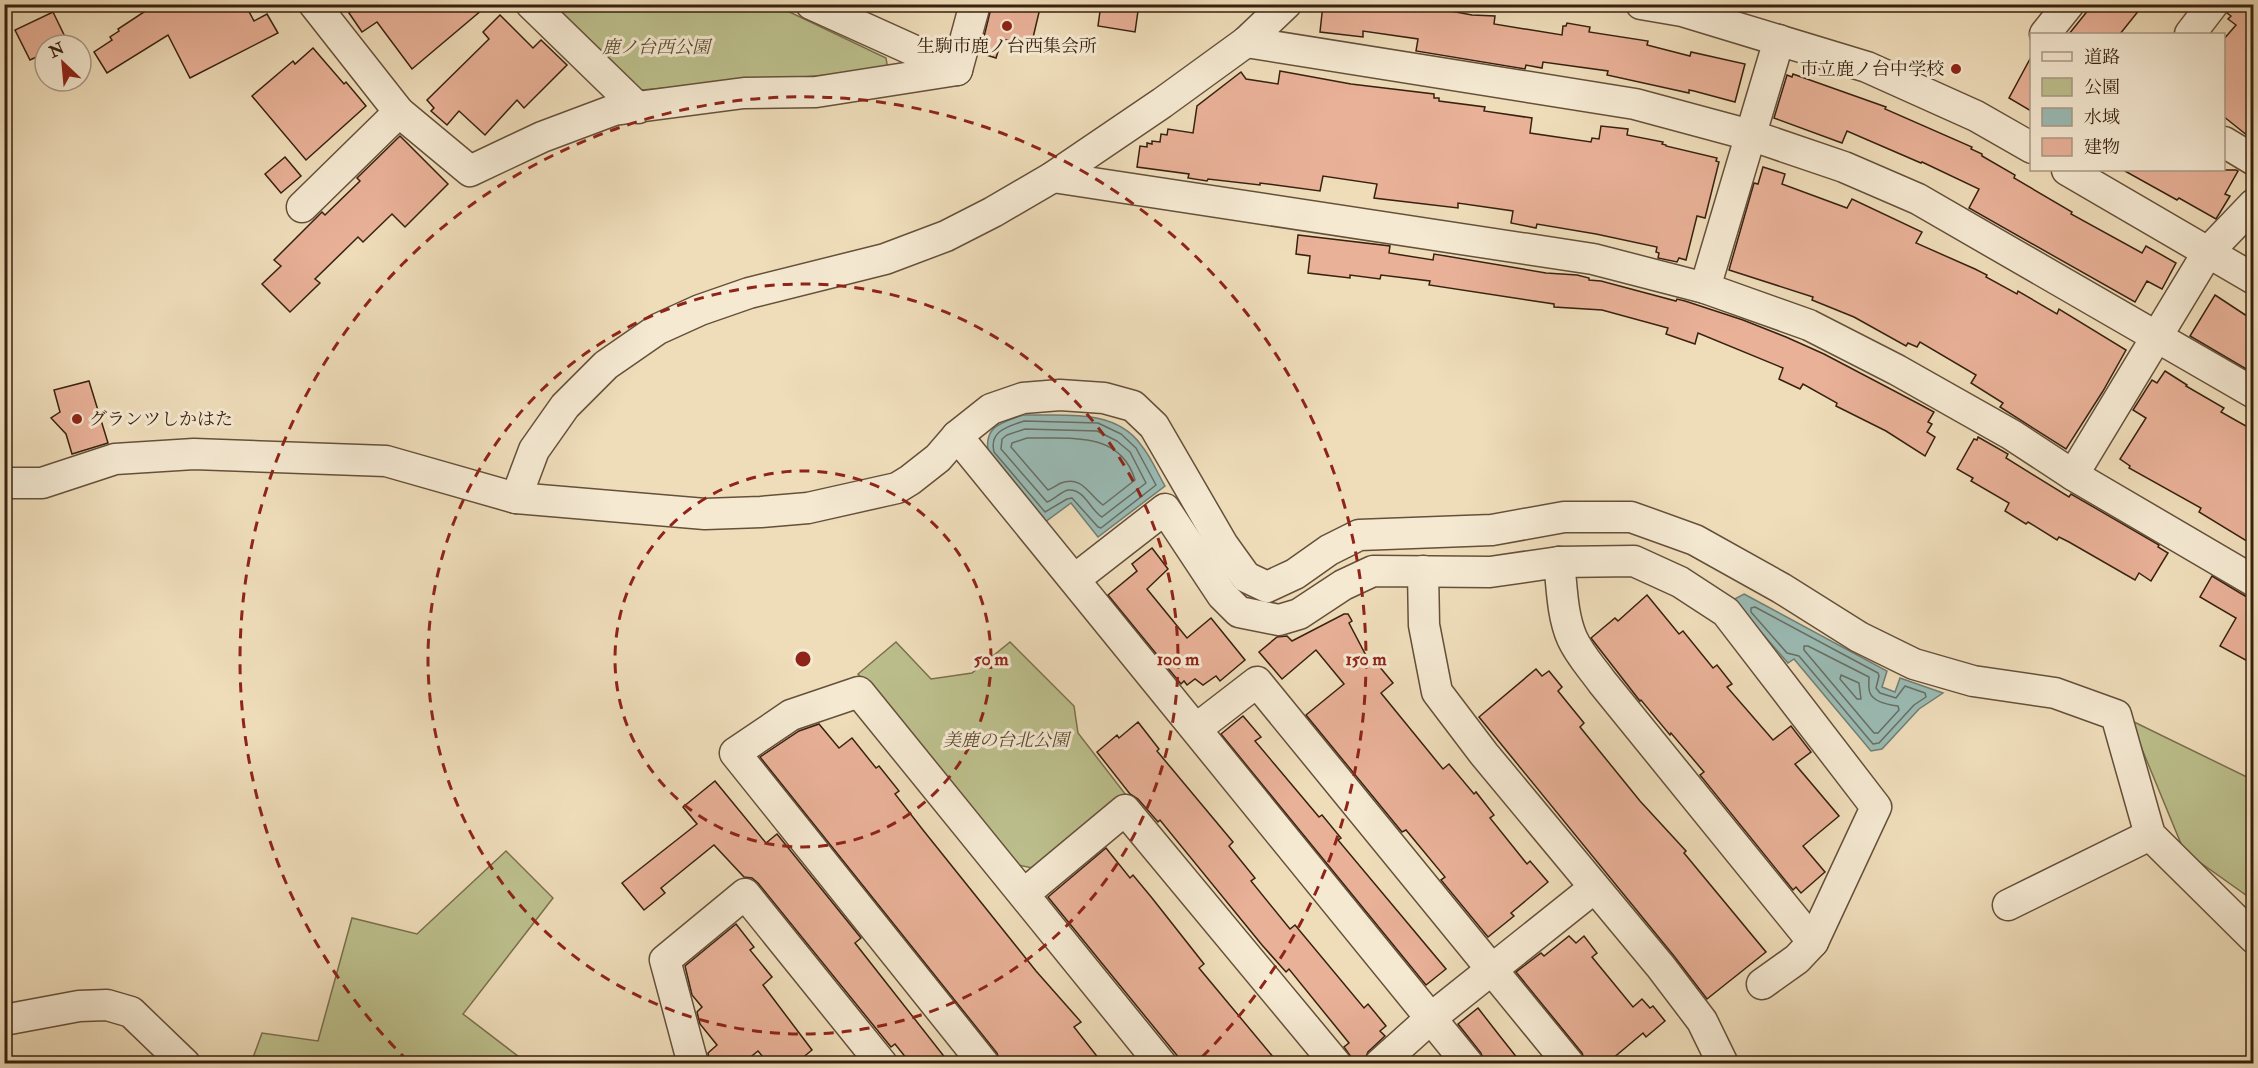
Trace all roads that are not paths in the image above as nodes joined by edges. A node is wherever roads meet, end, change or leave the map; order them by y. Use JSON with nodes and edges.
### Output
{"nodes":[{"id":1,"x":314,"y":4,"type":"edge"},
{"id":2,"x":531,"y":4,"type":"edge"},
{"id":3,"x":811,"y":4,"type":"edge"},
{"id":4,"x":975,"y":4,"type":"edge"},
{"id":5,"x":1286,"y":4,"type":"edge"},
{"id":6,"x":1641,"y":4,"type":"edge"},
{"id":7,"x":2069,"y":4,"type":"edge"},
{"id":8,"x":2213,"y":4,"type":"edge"},
{"id":9,"x":2046,"y":33,"type":"edge"},
{"id":10,"x":2191,"y":33,"type":"edge"},
{"id":11,"x":1779,"y":40,"type":"junction"},
{"id":12,"x":1246,"y":42,"type":"junction"},
{"id":13,"x":957,"y":70,"type":"junction"},
{"id":14,"x":638,"y":108,"type":"junction"},
{"id":15,"x":399,"y":112,"type":"junction"},
{"id":16,"x":1750,"y":135,"type":"junction"},
{"id":17,"x":2225,"y":143,"type":"edge"},
{"id":18,"x":2030,"y":147,"type":"edge"},
{"id":19,"x":2253,"y":160,"type":"edge"},
{"id":20,"x":2069,"y":171,"type":"edge"},
{"id":21,"x":1053,"y":177,"type":"junction"},
{"id":22,"x":2253,"y":204,"type":"edge"},
{"id":23,"x":302,"y":207,"type":"dead end"},
{"id":24,"x":2208,"y":252,"type":"junction"},
{"id":25,"x":2253,"y":279,"type":"edge"},
{"id":26,"x":1705,"y":288,"type":"junction"},
{"id":27,"x":2157,"y":337,"type":"junction"},
{"id":28,"x":2253,"y":393,"type":"edge"},
{"id":29,"x":957,"y":436,"type":"junction"},
{"id":30,"x":2073,"y":475,"type":"junction"},
{"id":31,"x":4,"y":483,"type":"edge"},
{"id":32,"x":516,"y":498,"type":"junction"},
{"id":33,"x":1559,"y":562,"type":"junction"},
{"id":34,"x":1423,"y":571,"type":"junction"},
{"id":35,"x":1075,"y":579,"type":"junction"},
{"id":36,"x":2253,"y":581,"type":"edge"},
{"id":37,"x":1196,"y":729,"type":"junction"},
{"id":38,"x":2150,"y":835,"type":"junction"},
{"id":39,"x":1594,"y":888,"type":"junction"},
{"id":40,"x":1024,"y":894,"type":"junction"},
{"id":41,"x":2008,"y":905,"type":"dead end"},
{"id":42,"x":2253,"y":938,"type":"edge"},
{"id":43,"x":1813,"y":942,"type":"junction"},
{"id":44,"x":1492,"y":969,"type":"junction"},
{"id":45,"x":1762,"y":984,"type":"dead end"},
{"id":46,"x":1431,"y":1018,"type":"junction"},
{"id":47,"x":4,"y":1020,"type":"edge"},
{"id":48,"x":185,"y":1064,"type":"edge"},
{"id":49,"x":693,"y":1064,"type":"edge"},
{"id":50,"x":882,"y":1064,"type":"edge"},
{"id":51,"x":984,"y":1064,"type":"edge"},
{"id":52,"x":1161,"y":1064,"type":"edge"},
{"id":53,"x":1336,"y":1064,"type":"edge"},
{"id":54,"x":1380,"y":1064,"type":"edge"},
{"id":55,"x":1468,"y":1064,"type":"edge"},
{"id":56,"x":1569,"y":1064,"type":"edge"},
{"id":57,"x":1723,"y":1064,"type":"edge"}],
"edges":[{"from":1,"to":15,"type":"street"},
{"from":2,"to":14,"type":"street"},
{"from":3,"to":13,"type":"street"},
{"from":4,"to":13,"type":"street"},
{"from":5,"to":12,"type":"street"},
{"from":6,"to":11,"type":"street"},
{"from":7,"to":9,"type":"street"},
{"from":8,"to":10,"type":"street"},
{"from":11,"to":16,"type":"street"},
{"from":11,"to":18,"type":"street"},
{"from":12,"to":16,"type":"street"},
{"from":12,"to":21,"type":"street"},
{"from":13,"to":14,"type":"street"},
{"from":14,"to":15,"type":"street"},
{"from":15,"to":23,"type":"street"},
{"from":16,"to":26,"type":"street"},
{"from":16,"to":27,"type":"street"},
{"from":17,"to":19,"type":"street"},
{"from":20,"to":24,"type":"street"},
{"from":21,"to":26,"type":"street"},
{"from":21,"to":32,"type":"street"},
{"from":22,"to":24,"type":"street"},
{"from":24,"to":25,"type":"street"},
{"from":24,"to":27,"type":"street"},
{"from":26,"to":30,"type":"street"},
{"from":27,"to":28,"type":"street"},
{"from":27,"to":30,"type":"street"},
{"from":29,"to":32,"type":"street"},
{"from":29,"to":35,"type":"street"},
{"from":29,"to":38,"type":"street"},
{"from":30,"to":36,"type":"street"},
{"from":31,"to":32,"type":"street"},
{"from":33,"to":34,"type":"street"},
{"from":33,"to":43,"type":"street"},
{"from":33,"to":43,"type":"street"},
{"from":34,"to":35,"type":"street"},
{"from":34,"to":39,"type":"street"},
{"from":35,"to":37,"type":"street"},
{"from":37,"to":44,"type":"street"},
{"from":37,"to":46,"type":"street"},
{"from":38,"to":41,"type":"street"},
{"from":38,"to":42,"type":"street"},
{"from":39,"to":44,"type":"street"},
{"from":39,"to":57,"type":"street"},
{"from":40,"to":51,"type":"street"},
{"from":40,"to":52,"type":"street"},
{"from":40,"to":53,"type":"street"},
{"from":43,"to":45,"type":"street"},
{"from":44,"to":46,"type":"street"},
{"from":44,"to":56,"type":"street"},
{"from":46,"to":54,"type":"street"},
{"from":46,"to":55,"type":"street"},
{"from":47,"to":48,"type":"street"},
{"from":49,"to":50,"type":"street"}]}
